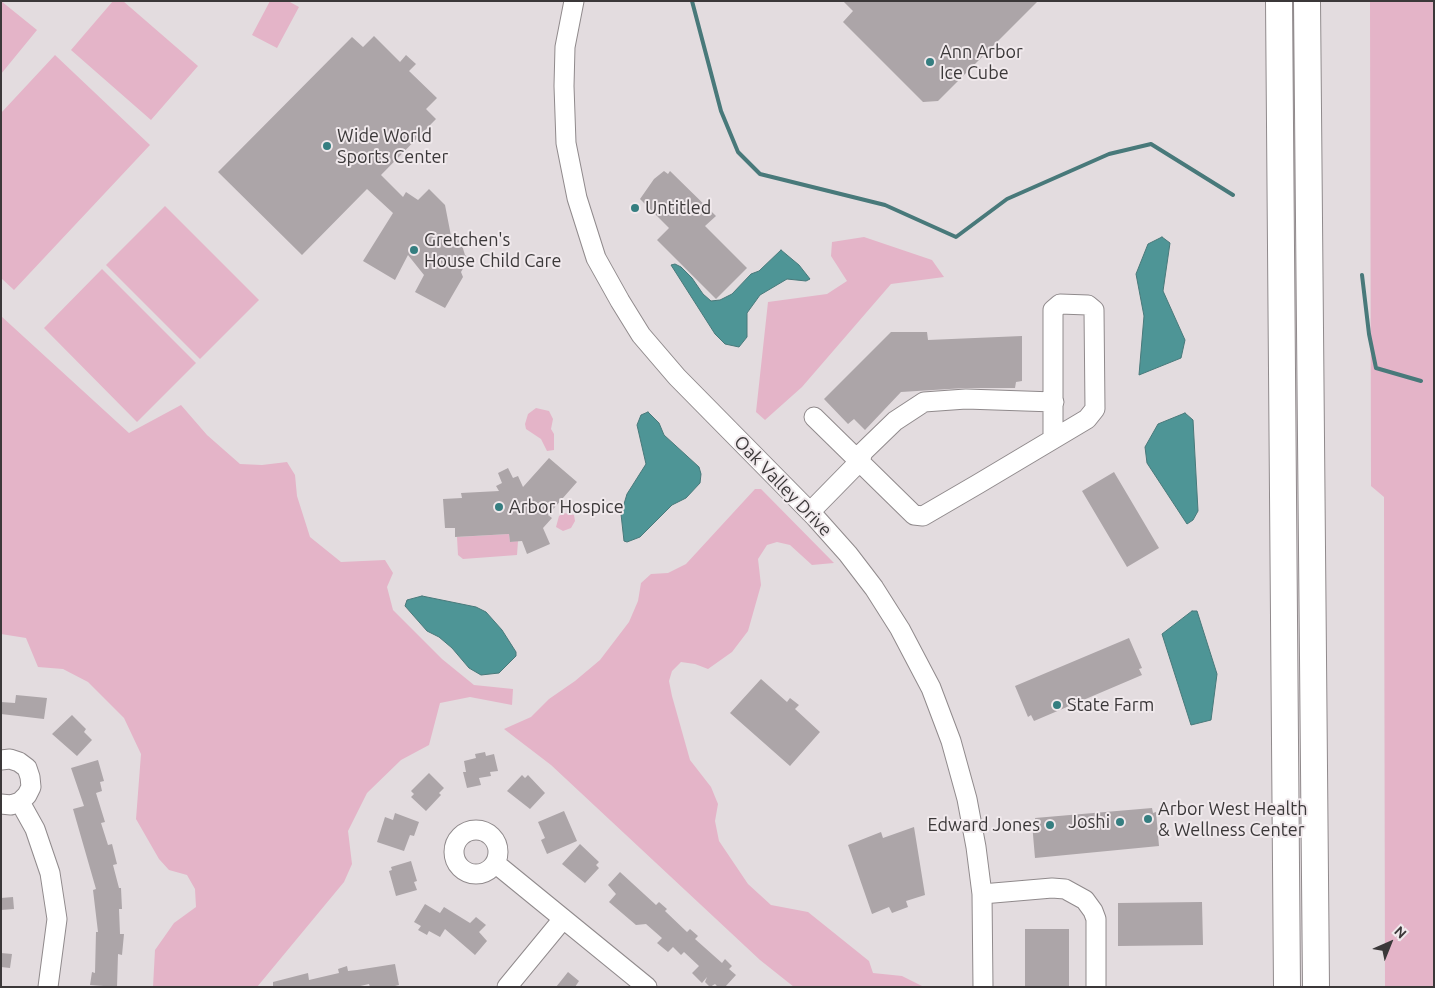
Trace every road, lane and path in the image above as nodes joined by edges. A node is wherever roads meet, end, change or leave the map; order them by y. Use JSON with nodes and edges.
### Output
{"nodes":[{"id":1,"x":574,"y":1,"type":"edge"},
{"id":2,"x":1280,"y":1,"type":"edge"},
{"id":3,"x":1307,"y":1,"type":"edge"},
{"id":4,"x":1054,"y":402,"type":"junction"},
{"id":5,"x":814,"y":417,"type":"dead end"},
{"id":6,"x":1053,"y":439,"type":"junction"},
{"id":7,"x":860,"y":461,"type":"junction"},
{"id":8,"x":810,"y":512,"type":"junction"},
{"id":9,"x":1,"y":760,"type":"edge"},
{"id":10,"x":11,"y":803,"type":"edge"},
{"id":11,"x":495,"y":863,"type":"dead end"},
{"id":12,"x":982,"y":894,"type":"junction"},
{"id":13,"x":563,"y":918,"type":"junction"},
{"id":14,"x":48,"y":987,"type":"edge"},
{"id":15,"x":506,"y":987,"type":"edge"},
{"id":16,"x":647,"y":987,"type":"edge"},
{"id":17,"x":983,"y":987,"type":"edge"},
{"id":18,"x":1096,"y":987,"type":"edge"},
{"id":19,"x":1287,"y":987,"type":"edge"},
{"id":20,"x":1316,"y":987,"type":"edge"}],
"edges":[{"from":1,"to":8,"type":"street","name":"Oak Valley Drive"},
{"from":2,"to":19,"type":"highway"},
{"from":3,"to":20,"type":"highway"},
{"from":4,"to":6,"type":"street"},
{"from":4,"to":6,"type":"street"},
{"from":4,"to":7,"type":"street"},
{"from":5,"to":7,"type":"street"},
{"from":6,"to":7,"type":"street"},
{"from":7,"to":8,"type":"street"},
{"from":8,"to":12,"type":"street","name":"Oak Valley Drive"},
{"from":9,"to":10,"type":"street"},
{"from":10,"to":14,"type":"street"},
{"from":11,"to":13,"type":"street"},
{"from":12,"to":17,"type":"street","name":"Oak Valley Drive"},
{"from":12,"to":18,"type":"street"},
{"from":13,"to":15,"type":"street"},
{"from":13,"to":16,"type":"street"}]}
